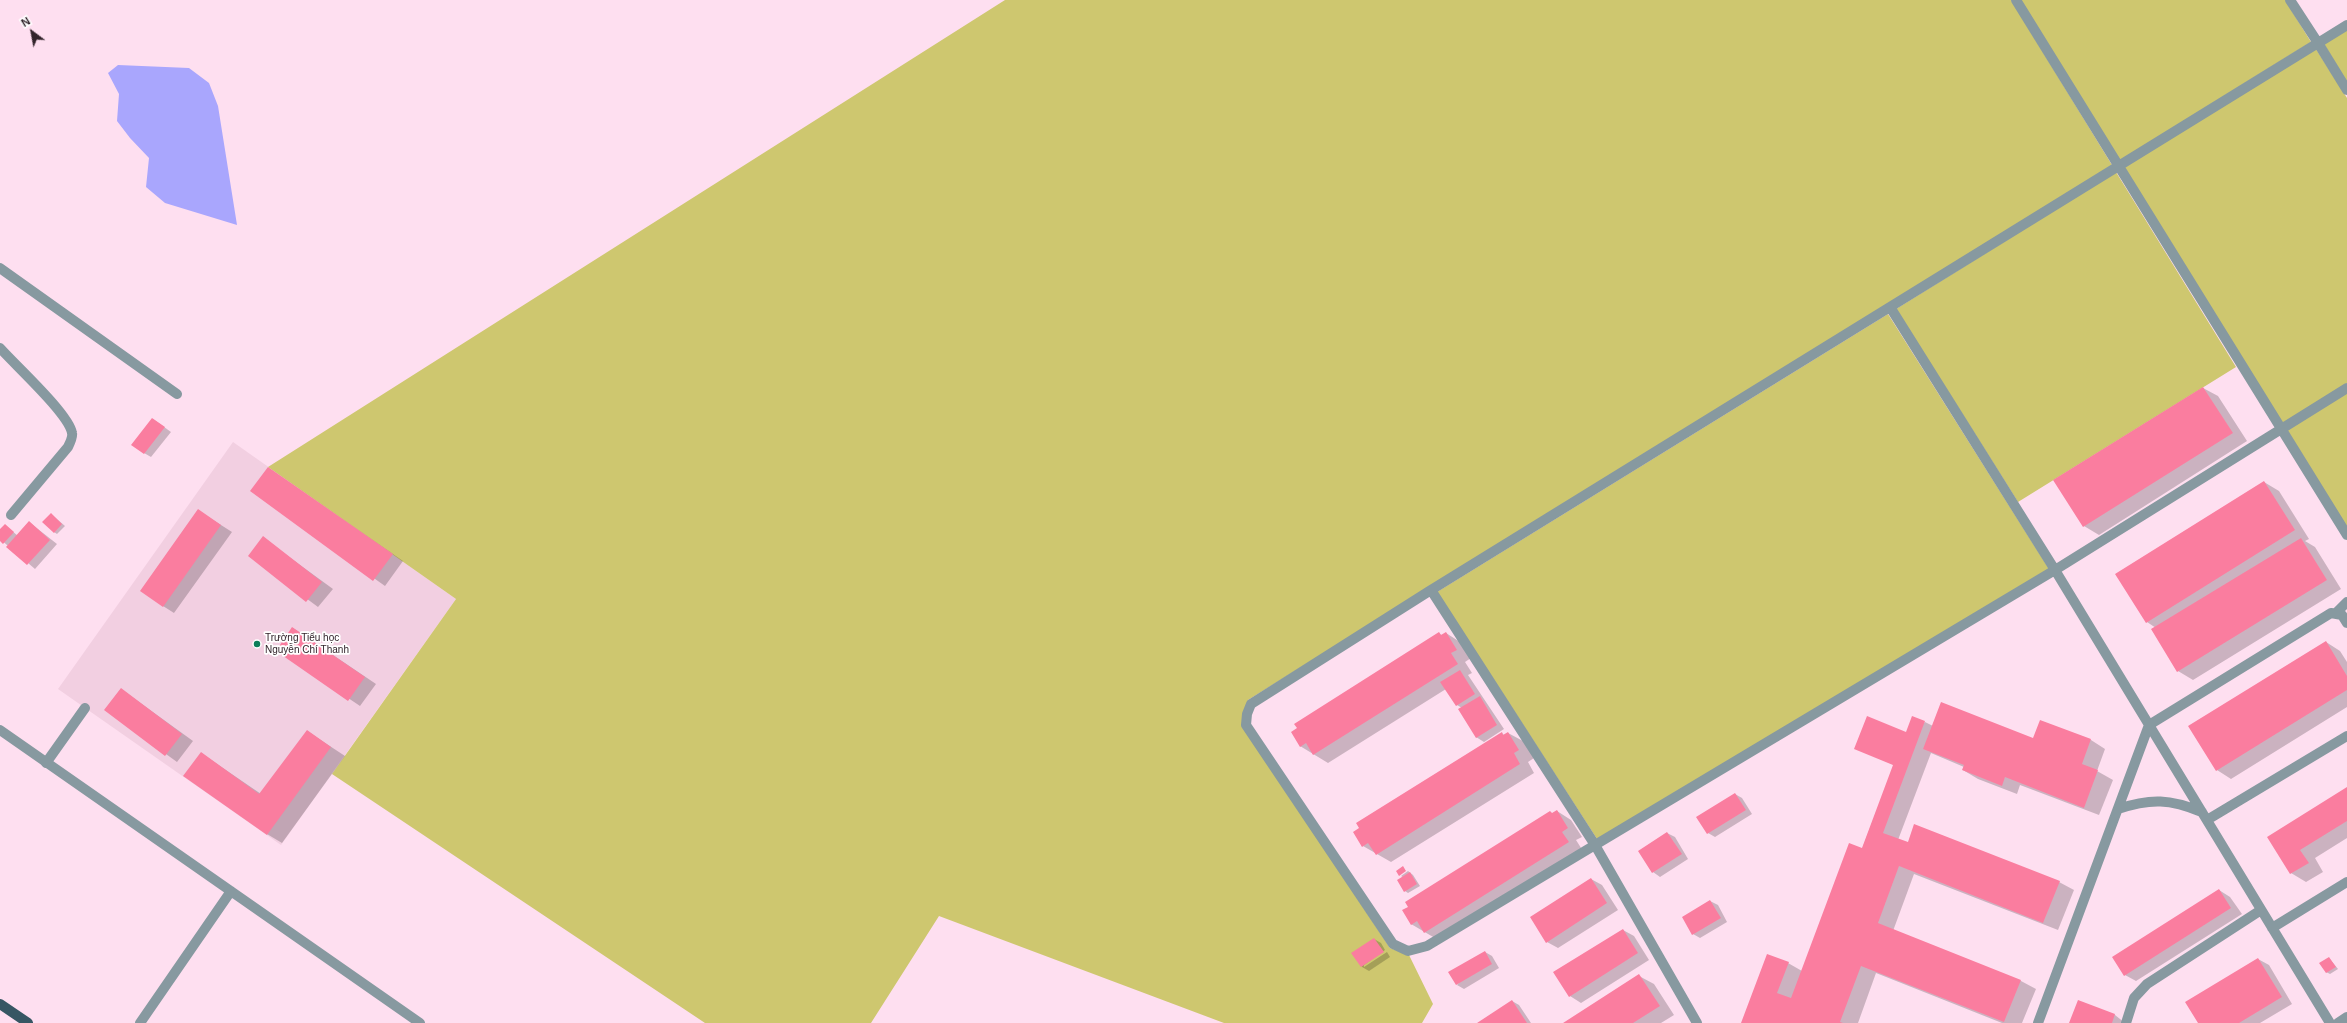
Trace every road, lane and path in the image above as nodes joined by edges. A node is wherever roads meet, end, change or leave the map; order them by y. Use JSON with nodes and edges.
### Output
{"nodes":[{"id":1,"x":2016,"y":0,"type":"edge"},
{"id":2,"x":2290,"y":0,"type":"edge"},
{"id":3,"x":2347,"y":25,"type":"edge"},
{"id":4,"x":2318,"y":43,"type":"junction"},
{"id":5,"x":2347,"y":90,"type":"edge"},
{"id":6,"x":2118,"y":166,"type":"junction"},
{"id":7,"x":0,"y":268,"type":"edge"},
{"id":8,"x":1890,"y":308,"type":"junction"},
{"id":9,"x":0,"y":348,"type":"edge"},
{"id":10,"x":2347,"y":388,"type":"edge"},
{"id":11,"x":177,"y":394,"type":"dead end"},
{"id":12,"x":2280,"y":429,"type":"junction"},
{"id":13,"x":11,"y":515,"type":"dead end"},
{"id":14,"x":2347,"y":535,"type":"edge"},
{"id":15,"x":2055,"y":570,"type":"junction"},
{"id":16,"x":1431,"y":590,"type":"junction"},
{"id":17,"x":2347,"y":602,"type":"edge"},
{"id":18,"x":2336,"y":613,"type":"junction"},
{"id":19,"x":2347,"y":623,"type":"edge"},
{"id":20,"x":85,"y":708,"type":"dead end"},
{"id":21,"x":2149,"y":725,"type":"junction"},
{"id":22,"x":0,"y":730,"type":"edge"},
{"id":23,"x":2347,"y":736,"type":"edge"},
{"id":24,"x":46,"y":762,"type":"junction"},
{"id":25,"x":2118,"y":810,"type":"junction"},
{"id":26,"x":2204,"y":816,"type":"junction"},
{"id":27,"x":1595,"y":845,"type":"junction"},
{"id":28,"x":2347,"y":882,"type":"edge"},
{"id":29,"x":231,"y":891,"type":"junction"},
{"id":30,"x":2261,"y":910,"type":"junction"},
{"id":31,"x":2272,"y":928,"type":"junction"},
{"id":32,"x":0,"y":1004,"type":"edge"},
{"id":33,"x":2347,"y":1017,"type":"edge"},
{"id":34,"x":28,"y":1023,"type":"edge"},
{"id":35,"x":140,"y":1023,"type":"edge"},
{"id":36,"x":420,"y":1023,"type":"edge"},
{"id":37,"x":1697,"y":1023,"type":"edge"},
{"id":38,"x":2038,"y":1023,"type":"edge"},
{"id":39,"x":2126,"y":1023,"type":"edge"},
{"id":40,"x":2330,"y":1023,"type":"edge"},
{"id":41,"x":2338,"y":1023,"type":"edge"}],
"edges":[{"from":1,"to":6,"type":"street"},
{"from":2,"to":4,"type":"street"},
{"from":3,"to":4,"type":"street"},
{"from":4,"to":5,"type":"street"},
{"from":4,"to":6,"type":"street"},
{"from":6,"to":8,"type":"street"},
{"from":6,"to":12,"type":"street"},
{"from":7,"to":11,"type":"street"},
{"from":8,"to":15,"type":"street"},
{"from":8,"to":16,"type":"street"},
{"from":9,"to":13,"type":"street"},
{"from":10,"to":12,"type":"street"},
{"from":12,"to":14,"type":"street"},
{"from":12,"to":15,"type":"street"},
{"from":15,"to":21,"type":"street"},
{"from":15,"to":27,"type":"street"},
{"from":16,"to":27,"type":"street"},
{"from":16,"to":27,"type":"street"},
{"from":17,"to":18,"type":"street"},
{"from":18,"to":19,"type":"street"},
{"from":18,"to":21,"type":"street"},
{"from":20,"to":24,"type":"street"},
{"from":21,"to":25,"type":"street"},
{"from":21,"to":26,"type":"street"},
{"from":22,"to":24,"type":"street"},
{"from":23,"to":26,"type":"street"},
{"from":24,"to":29,"type":"street"},
{"from":25,"to":26,"type":"street"},
{"from":25,"to":38,"type":"street"},
{"from":26,"to":30,"type":"street"},
{"from":27,"to":37,"type":"street"},
{"from":28,"to":31,"type":"street"},
{"from":29,"to":35,"type":"street"},
{"from":29,"to":36,"type":"street"},
{"from":30,"to":31,"type":"street"},
{"from":30,"to":39,"type":"street"},
{"from":31,"to":40,"type":"street"},
{"from":32,"to":34,"type":"main road"},
{"from":33,"to":41,"type":"street"}]}
